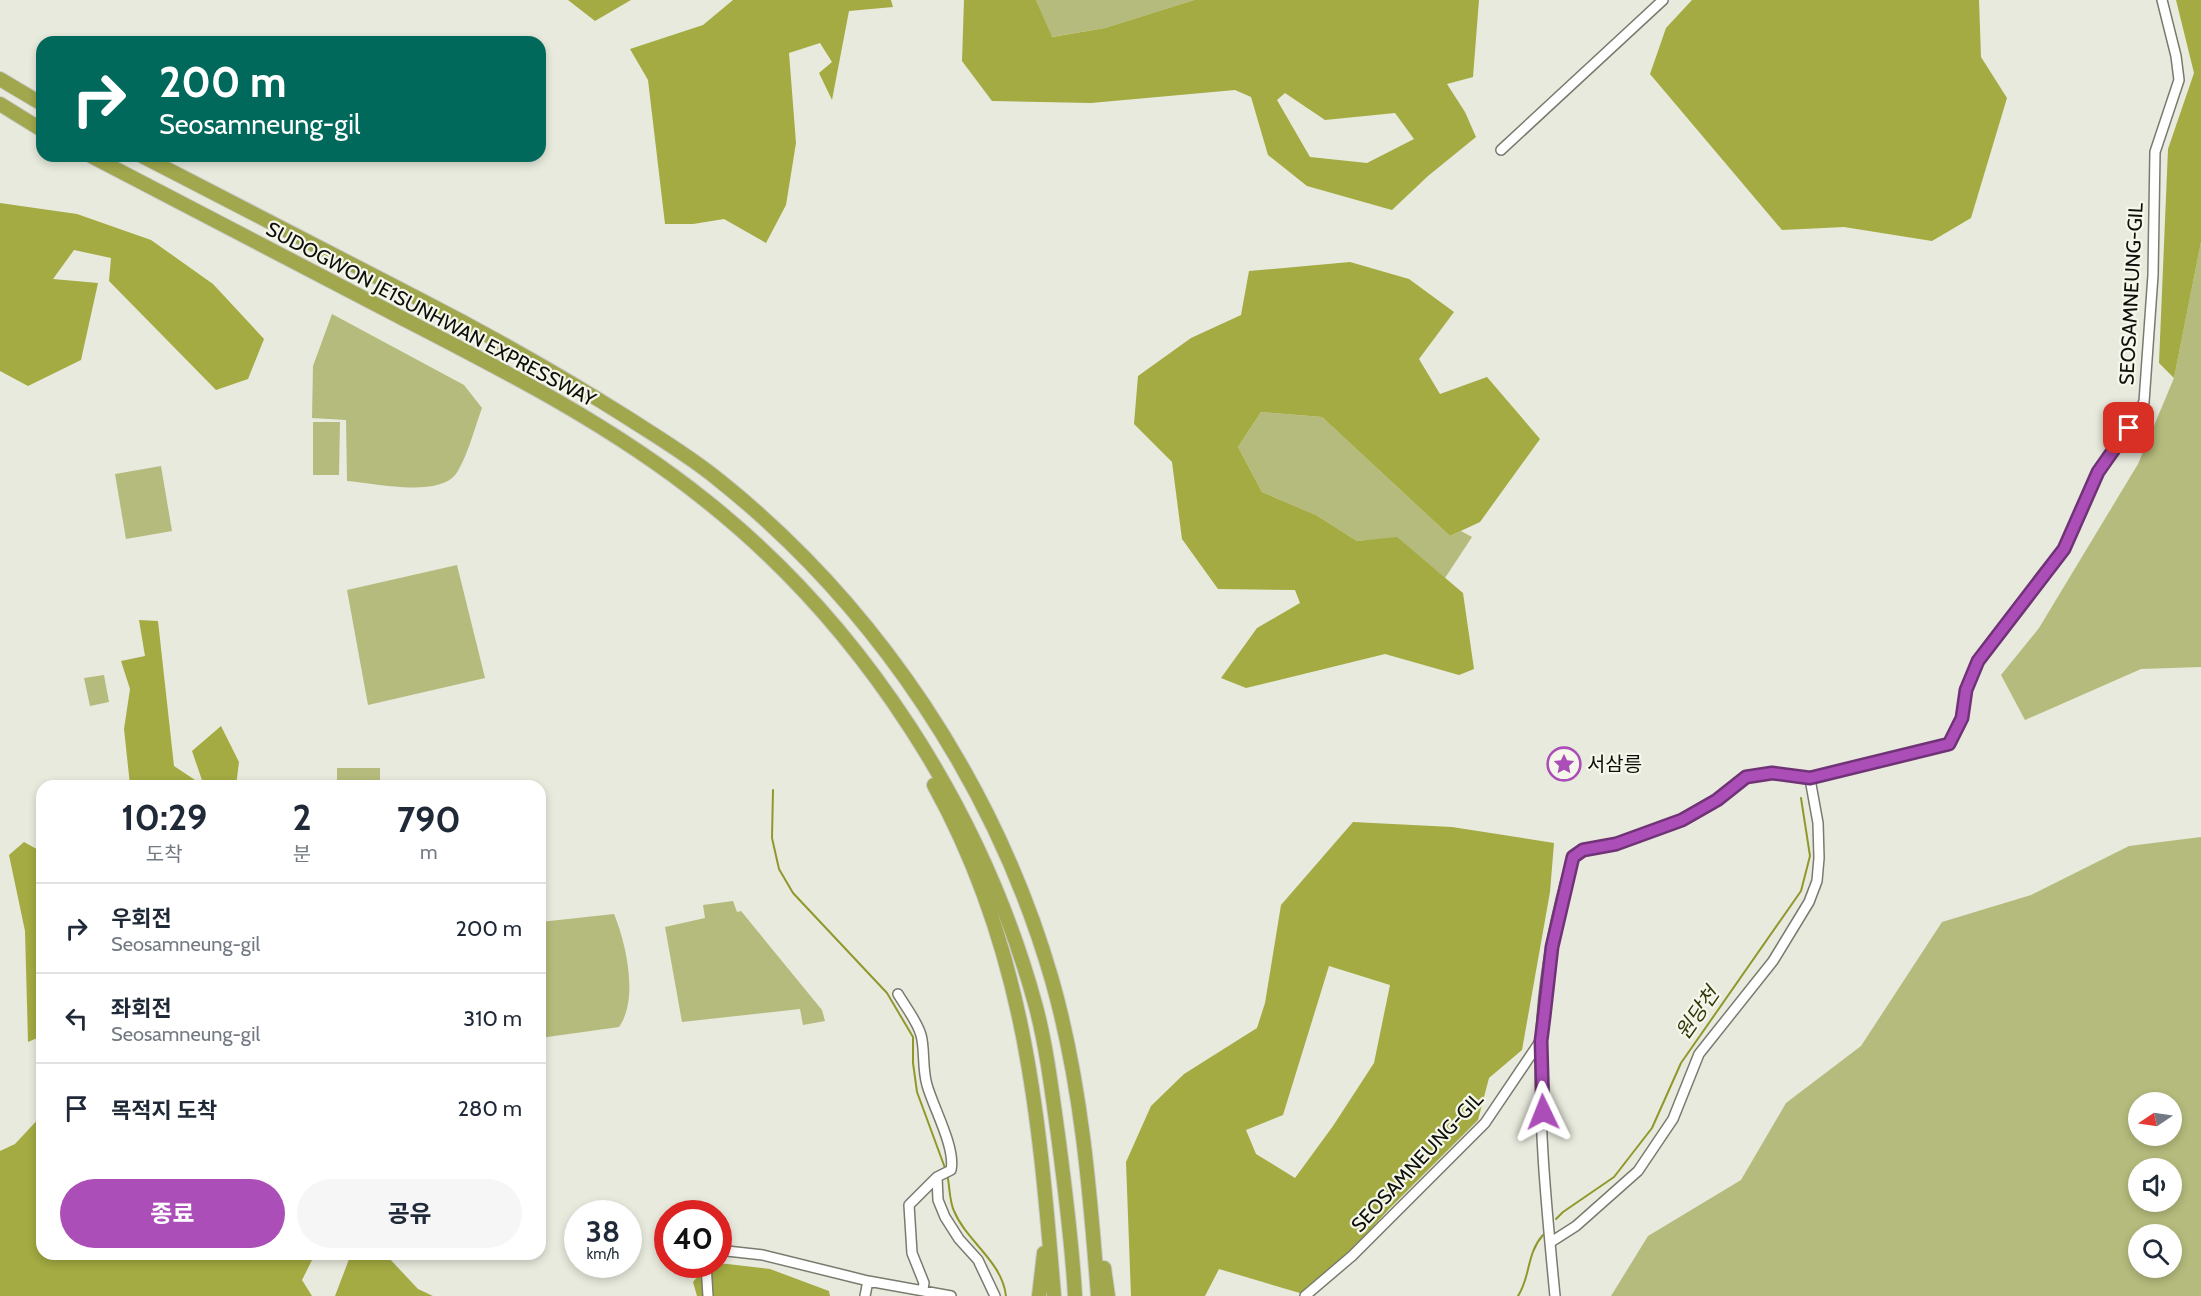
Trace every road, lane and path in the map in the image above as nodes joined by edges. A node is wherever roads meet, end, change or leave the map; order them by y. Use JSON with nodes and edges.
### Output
{"nodes":[{"id":1,"x":1664,"y":0,"type":"edge"},
{"id":2,"x":2162,"y":0,"type":"edge"},
{"id":3,"x":0,"y":79,"type":"edge"},
{"id":4,"x":36,"y":100,"type":"edge"},
{"id":5,"x":0,"y":104,"type":"edge"},
{"id":6,"x":36,"y":126,"type":"edge"},
{"id":7,"x":1501,"y":150,"type":"dead end"},
{"id":8,"x":103,"y":162,"type":"edge"},
{"id":9,"x":153,"y":162,"type":"edge"},
{"id":10,"x":866,"y":666,"type":"junction"},
{"id":11,"x":1810,"y":778,"type":"junction"},
{"id":12,"x":898,"y":994,"type":"dead end"},
{"id":13,"x":1541,"y":1041,"type":"junction"},
{"id":14,"x":1040,"y":1128,"type":"junction"},
{"id":15,"x":1082,"y":1135,"type":"junction"},
{"id":16,"x":938,"y":1176,"type":"junction"},
{"id":17,"x":1551,"y":1242,"type":"junction"},
{"id":18,"x":732,"y":1252,"type":"edge"},
{"id":19,"x":707,"y":1278,"type":"edge"},
{"id":20,"x":868,"y":1281,"type":"junction"},
{"id":21,"x":922,"y":1289,"type":"junction"},
{"id":22,"x":708,"y":1296,"type":"edge"},
{"id":23,"x":865,"y":1296,"type":"edge"},
{"id":24,"x":951,"y":1296,"type":"edge"},
{"id":25,"x":995,"y":1296,"type":"edge"},
{"id":26,"x":1040,"y":1296,"type":"edge"},
{"id":27,"x":1054,"y":1296,"type":"edge"},
{"id":28,"x":1075,"y":1296,"type":"edge"},
{"id":29,"x":1098,"y":1296,"type":"edge"},
{"id":30,"x":1108,"y":1296,"type":"edge"},
{"id":31,"x":1305,"y":1296,"type":"edge"},
{"id":32,"x":1555,"y":1296,"type":"edge"}],
"edges":[{"from":1,"to":7,"type":"street"},
{"from":2,"to":11,"type":"street","name":"SEOSAMNEUNG-GIL"},
{"from":3,"to":4,"type":"highway"},
{"from":5,"to":6,"type":"highway"},
{"from":8,"to":10,"type":"highway","name":"SUDOGWON JE1SUNHWAN EXPRESSWAY"},
{"from":9,"to":15,"type":"highway","name":"SUDOGWON JE1SUNHWAN EXPRESSWAY"},
{"from":10,"to":14,"type":"highway"},
{"from":10,"to":28,"type":"highway","name":"SUDOGWON JE1SUNHWAN EXPRESSWAY"},
{"from":11,"to":13,"type":"street","name":"SEOSAMNEUNG-GIL"},
{"from":11,"to":17,"type":"street"},
{"from":12,"to":16,"type":"street"},
{"from":13,"to":17,"type":"street","name":"SEOSAMNEUNG-GIL"},
{"from":13,"to":31,"type":"street","name":"SEOSAMNEUNG-GIL"},
{"from":14,"to":26,"type":"highway"},
{"from":14,"to":27,"type":"highway"},
{"from":15,"to":29,"type":"highway","name":"SUDOGWON JE1SUNHWAN EXPRESSWAY"},
{"from":15,"to":30,"type":"highway"},
{"from":16,"to":21,"type":"street"},
{"from":16,"to":25,"type":"street"},
{"from":17,"to":32,"type":"street","name":"SEOSAMNEUNG-GIL"},
{"from":18,"to":20,"type":"street"},
{"from":19,"to":22,"type":"street"},
{"from":20,"to":21,"type":"street"},
{"from":20,"to":23,"type":"street"},
{"from":21,"to":24,"type":"street"}]}
